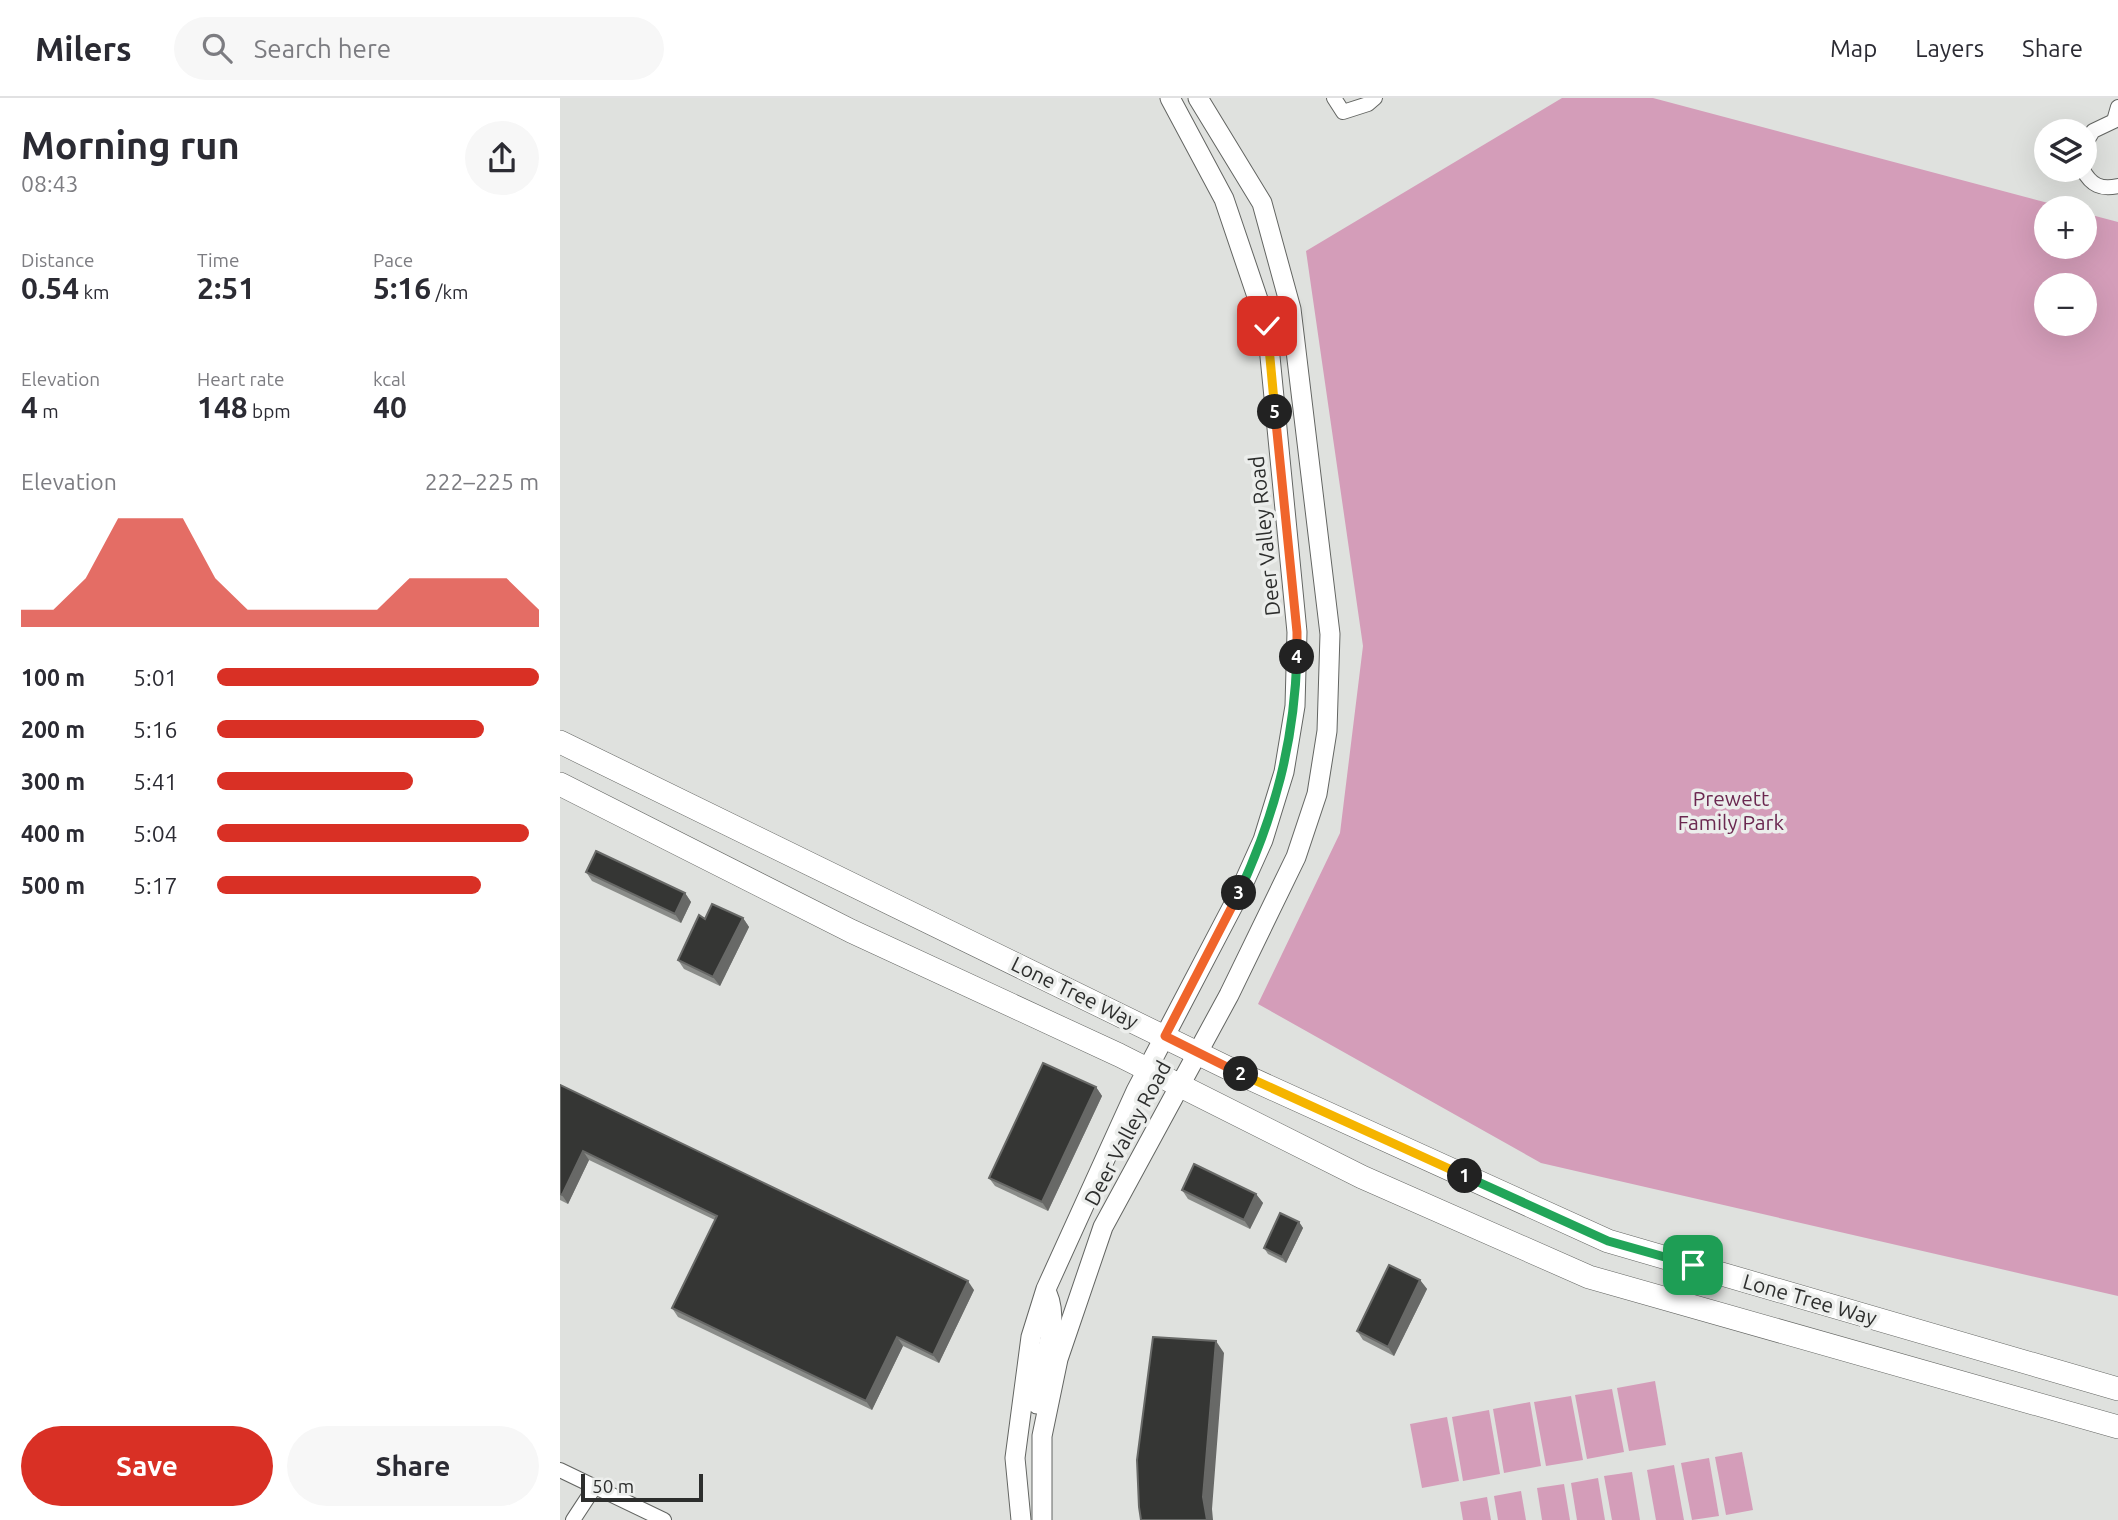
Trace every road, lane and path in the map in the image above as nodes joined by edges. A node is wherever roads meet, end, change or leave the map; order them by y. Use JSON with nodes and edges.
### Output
{"nodes":[{"id":1,"x":1170,"y":98,"type":"edge"},
{"id":2,"x":1198,"y":98,"type":"edge"},
{"id":3,"x":1334,"y":98,"type":"edge"},
{"id":4,"x":1375,"y":98,"type":"edge"},
{"id":5,"x":2117,"y":118,"type":"edge"},
{"id":6,"x":2097,"y":129,"type":"edge"},
{"id":7,"x":2089,"y":182,"type":"edge"},
{"id":8,"x":2118,"y":186,"type":"edge"},
{"id":9,"x":560,"y":742,"type":"edge"},
{"id":10,"x":560,"y":784,"type":"edge"},
{"id":11,"x":1165,"y":1036,"type":"junction"},
{"id":12,"x":1197,"y":1052,"type":"junction"},
{"id":13,"x":1147,"y":1070,"type":"junction"},
{"id":14,"x":1179,"y":1085,"type":"junction"},
{"id":15,"x":1046,"y":1290,"type":"junction"},
{"id":16,"x":2118,"y":1389,"type":"edge"},
{"id":17,"x":2118,"y":1427,"type":"edge"},
{"id":18,"x":1042,"y":1436,"type":"junction"},
{"id":19,"x":560,"y":1470,"type":"edge"},
{"id":20,"x":594,"y":1488,"type":"junction"},
{"id":21,"x":573,"y":1520,"type":"edge"},
{"id":22,"x":664,"y":1520,"type":"edge"},
{"id":23,"x":1021,"y":1520,"type":"edge"},
{"id":24,"x":1042,"y":1520,"type":"edge"}],
"edges":[{"from":1,"to":11,"type":"main road","name":"Deer Valley Road"},
{"from":2,"to":12,"type":"main road","name":"Deer Valley Road"},
{"from":3,"to":4,"type":"street"},
{"from":5,"to":6,"type":"street"},
{"from":7,"to":8,"type":"street"},
{"from":9,"to":11,"type":"main road","name":"Lone Tree Way"},
{"from":10,"to":13,"type":"main road","name":"Lone Tree Way"},
{"from":11,"to":12,"type":"main road","name":"Lone Tree Way"},
{"from":11,"to":13,"type":"main road","name":"Deer Valley Road"},
{"from":12,"to":14,"type":"main road","name":"Deer Valley Road"},
{"from":12,"to":16,"type":"main road","name":"Lone Tree Way"},
{"from":13,"to":14,"type":"main road","name":"Lone Tree Way"},
{"from":13,"to":15,"type":"main road","name":"Deer Valley Road"},
{"from":14,"to":17,"type":"main road","name":"Lone Tree Way"},
{"from":14,"to":18,"type":"main road","name":"Deer Valley Road"},
{"from":15,"to":18,"type":"main road"},
{"from":15,"to":23,"type":"main road","name":"Deer Valley Road"},
{"from":18,"to":24,"type":"main road","name":"Deer Valley Road"},
{"from":19,"to":20,"type":"street"},
{"from":20,"to":21,"type":"street"},
{"from":20,"to":22,"type":"street"}]}
